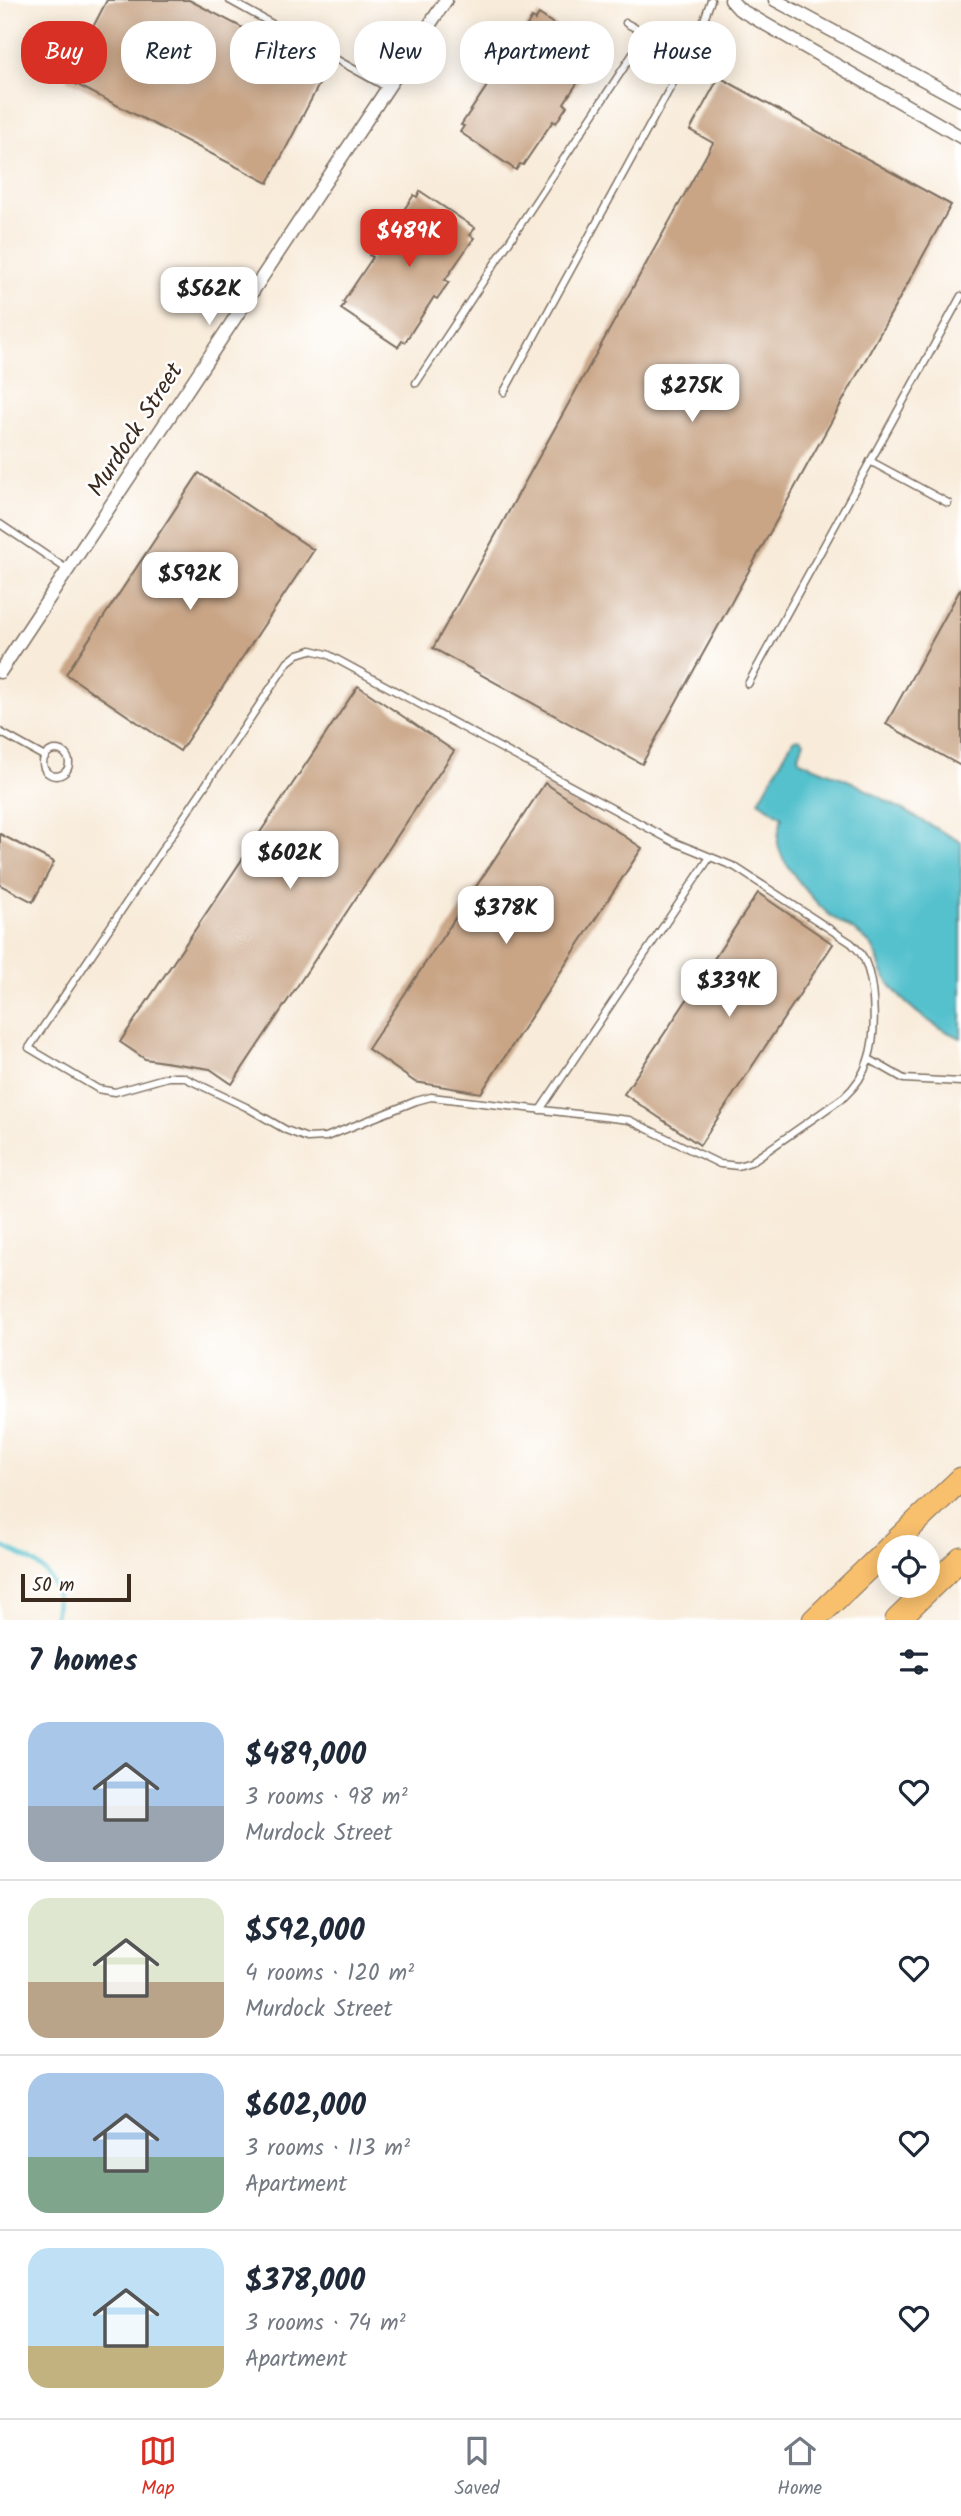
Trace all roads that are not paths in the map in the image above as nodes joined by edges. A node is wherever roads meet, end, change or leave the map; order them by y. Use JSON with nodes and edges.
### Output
{"nodes":[{"id":1,"x":229,"y":0,"type":"edge"},
{"id":2,"x":446,"y":0,"type":"edge"},
{"id":3,"x":711,"y":0,"type":"edge"},
{"id":4,"x":731,"y":0,"type":"edge"},
{"id":5,"x":775,"y":0,"type":"edge"},
{"id":6,"x":704,"y":21,"type":"edge"},
{"id":7,"x":625,"y":23,"type":"dead end"},
{"id":8,"x":628,"y":25,"type":"edge"},
{"id":9,"x":628,"y":61,"type":"edge"},
{"id":10,"x":672,"y":84,"type":"edge"},
{"id":11,"x":388,"y":88,"type":"junction"},
{"id":12,"x":961,"y":100,"type":"edge"},
{"id":13,"x":961,"y":137,"type":"edge"},
{"id":14,"x":961,"y":296,"type":"edge"},
{"id":15,"x":416,"y":383,"type":"dead end"},
{"id":16,"x":504,"y":392,"type":"dead end"},
{"id":17,"x":870,"y":461,"type":"junction"},
{"id":18,"x":948,"y":503,"type":"dead end"},
{"id":19,"x":0,"y":524,"type":"edge"},
{"id":20,"x":68,"y":570,"type":"junction"},
{"id":21,"x":0,"y":672,"type":"edge"},
{"id":22,"x":748,"y":684,"type":"dead end"},
{"id":23,"x":0,"y":732,"type":"edge"},
{"id":24,"x":45,"y":757,"type":"junction"},
{"id":25,"x":710,"y":857,"type":"junction"},
{"id":26,"x":869,"y":1059,"type":"junction"},
{"id":27,"x":961,"y":1082,"type":"edge"},
{"id":28,"x":540,"y":1110,"type":"junction"},
{"id":29,"x":961,"y":1479,"type":"edge"},
{"id":30,"x":903,"y":1535,"type":"edge"},
{"id":31,"x":961,"y":1558,"type":"edge"},
{"id":32,"x":877,"y":1560,"type":"edge"},
{"id":33,"x":814,"y":1620,"type":"edge"},
{"id":34,"x":897,"y":1620,"type":"edge"}],
"edges":[{"from":1,"to":11,"type":"lane"},
{"from":2,"to":11,"type":"street","name":"Murdock Street"},
{"from":3,"to":6,"type":"lane"},
{"from":4,"to":13,"type":"street"},
{"from":5,"to":12,"type":"street"},
{"from":7,"to":8,"type":"lane"},
{"from":9,"to":15,"type":"lane"},
{"from":10,"to":16,"type":"lane"},
{"from":11,"to":20,"type":"street","name":"Murdock Street"},
{"from":14,"to":17,"type":"lane"},
{"from":17,"to":18,"type":"lane"},
{"from":17,"to":22,"type":"lane"},
{"from":19,"to":20,"type":"lane"},
{"from":20,"to":21,"type":"street","name":"Murdock Street"},
{"from":23,"to":24,"type":"lane"},
{"from":24,"to":24,"type":"lane"},
{"from":25,"to":26,"type":"lane"},
{"from":25,"to":28,"type":"lane"},
{"from":25,"to":28,"type":"lane"},
{"from":26,"to":27,"type":"lane"},
{"from":26,"to":28,"type":"lane"},
{"from":29,"to":30,"type":"highway"},
{"from":31,"to":34,"type":"highway"},
{"from":32,"to":33,"type":"highway"}]}
